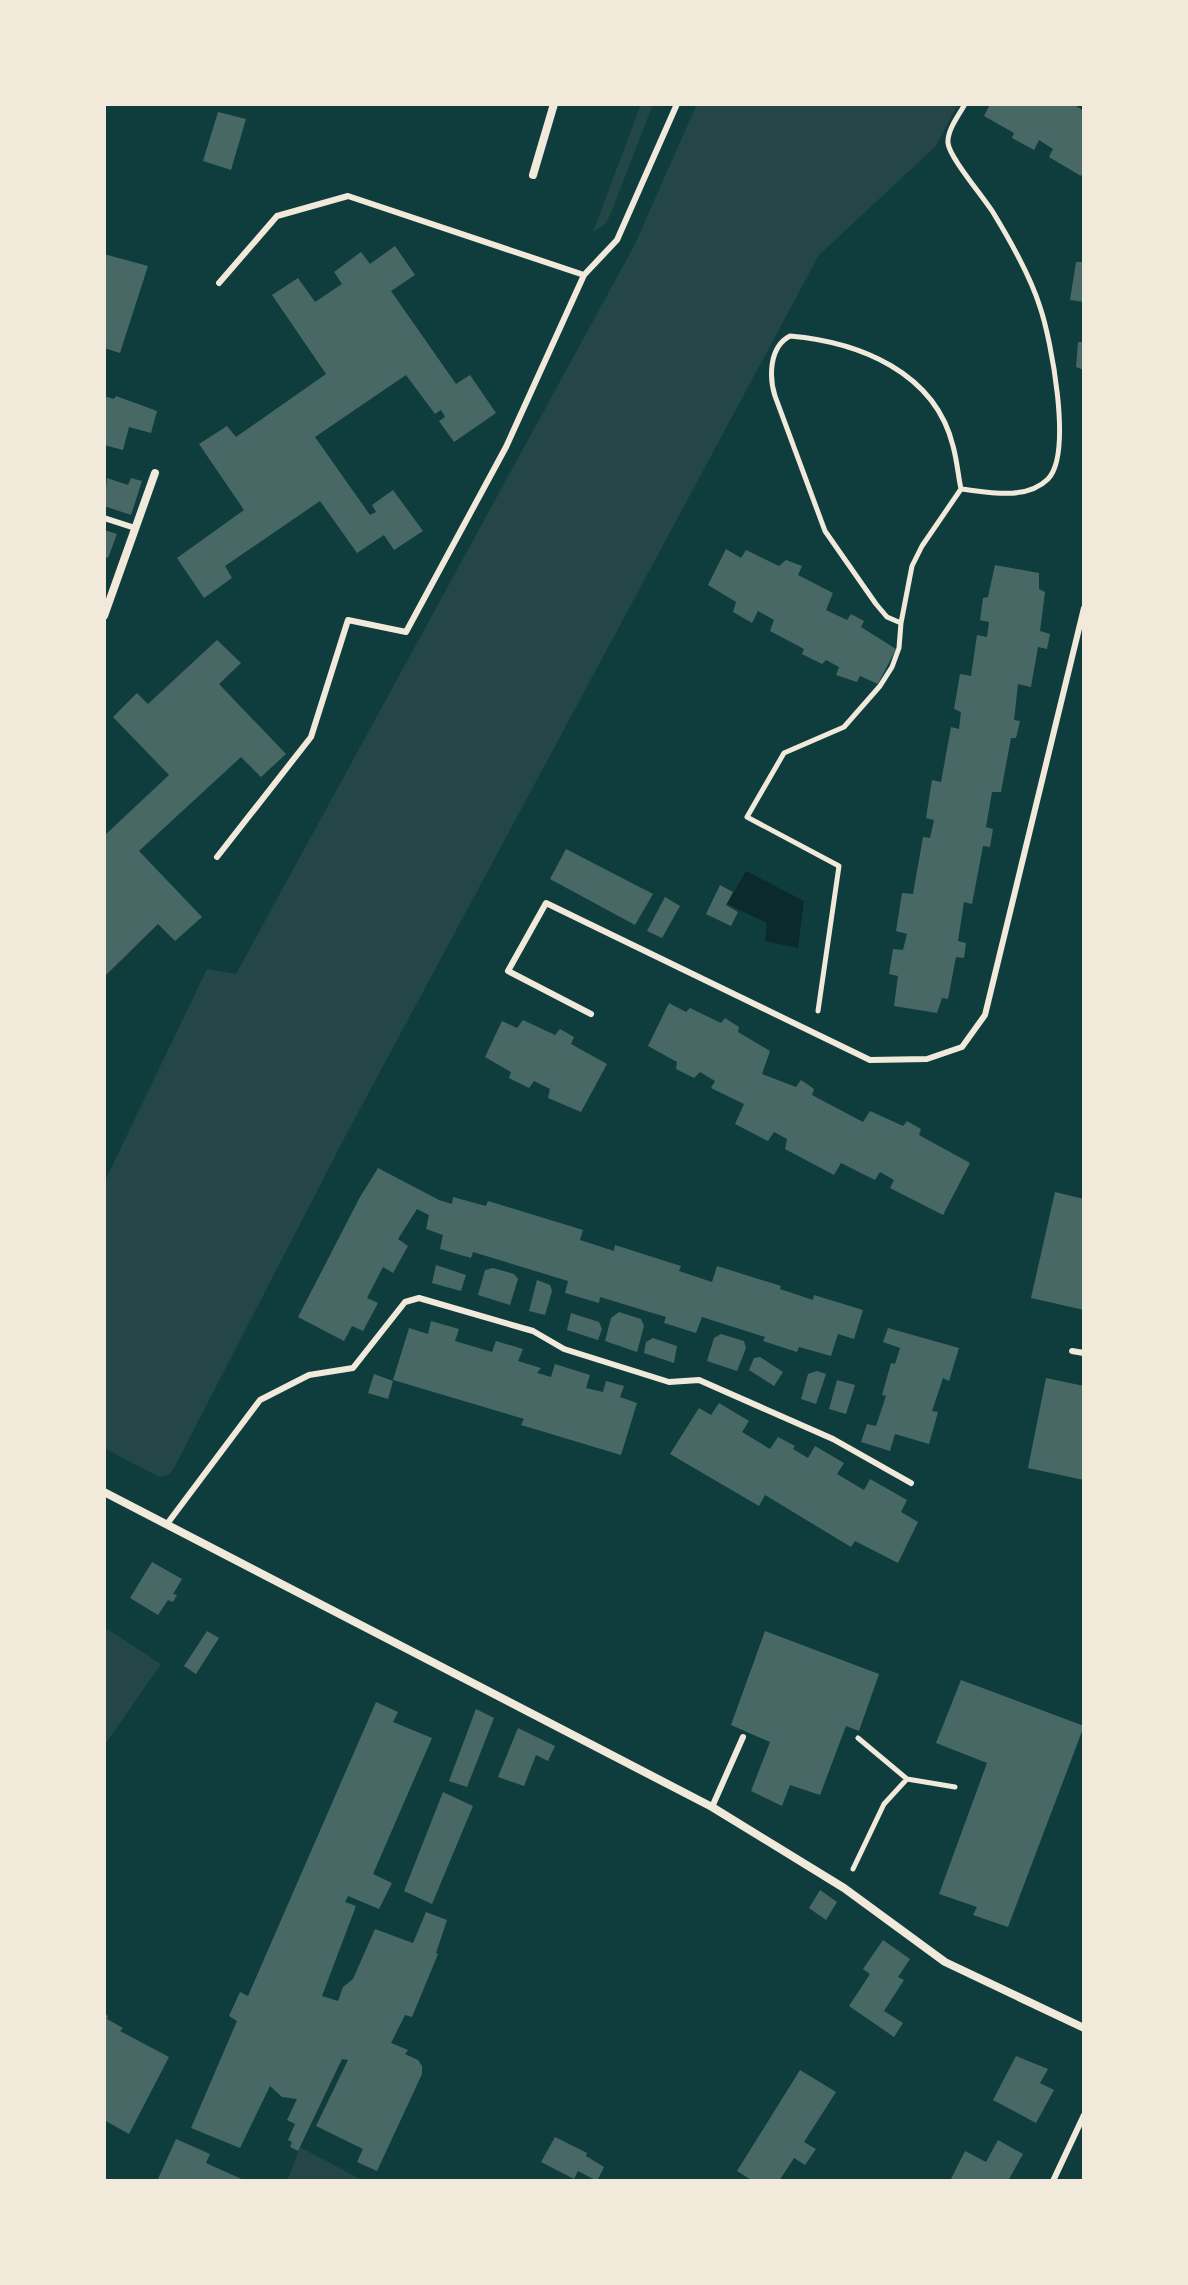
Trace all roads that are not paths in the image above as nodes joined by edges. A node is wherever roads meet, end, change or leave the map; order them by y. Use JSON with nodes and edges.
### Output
{"nodes":[{"id":1,"x":554,"y":104,"type":"edge"},
{"id":2,"x":677,"y":104,"type":"edge"},
{"id":3,"x":533,"y":175,"type":"dead end"},
{"id":4,"x":584,"y":275,"type":"junction"},
{"id":5,"x":219,"y":283,"type":"dead end"},
{"id":6,"x":155,"y":473,"type":"dead end"},
{"id":7,"x":104,"y":518,"type":"edge"},
{"id":8,"x":135,"y":528,"type":"junction"},
{"id":9,"x":1084,"y":608,"type":"edge"},
{"id":10,"x":104,"y":616,"type":"edge"},
{"id":11,"x":217,"y":857,"type":"dead end"},
{"id":12,"x":591,"y":1014,"type":"dead end"},
{"id":13,"x":1072,"y":1351,"type":"dead end"},
{"id":14,"x":1084,"y":1353,"type":"edge"},
{"id":15,"x":911,"y":1483,"type":"dead end"},
{"id":16,"x":104,"y":1492,"type":"edge"},
{"id":17,"x":167,"y":1524,"type":"junction"},
{"id":18,"x":743,"y":1737,"type":"dead end"},
{"id":19,"x":712,"y":1807,"type":"junction"},
{"id":20,"x":1084,"y":2028,"type":"edge"},
{"id":21,"x":1084,"y":2115,"type":"edge"},
{"id":22,"x":1053,"y":2181,"type":"edge"}],
"edges":[{"from":1,"to":3,"type":"street"},
{"from":2,"to":4,"type":"lane"},
{"from":4,"to":5,"type":"lane"},
{"from":4,"to":11,"type":"lane"},
{"from":6,"to":8,"type":"street"},
{"from":7,"to":8,"type":"lane"},
{"from":8,"to":10,"type":"street"},
{"from":9,"to":12,"type":"lane"},
{"from":13,"to":14,"type":"lane"},
{"from":15,"to":17,"type":"lane"},
{"from":16,"to":17,"type":"street"},
{"from":17,"to":19,"type":"street"},
{"from":18,"to":19,"type":"lane"},
{"from":19,"to":20,"type":"street"},
{"from":21,"to":22,"type":"lane"}]}
